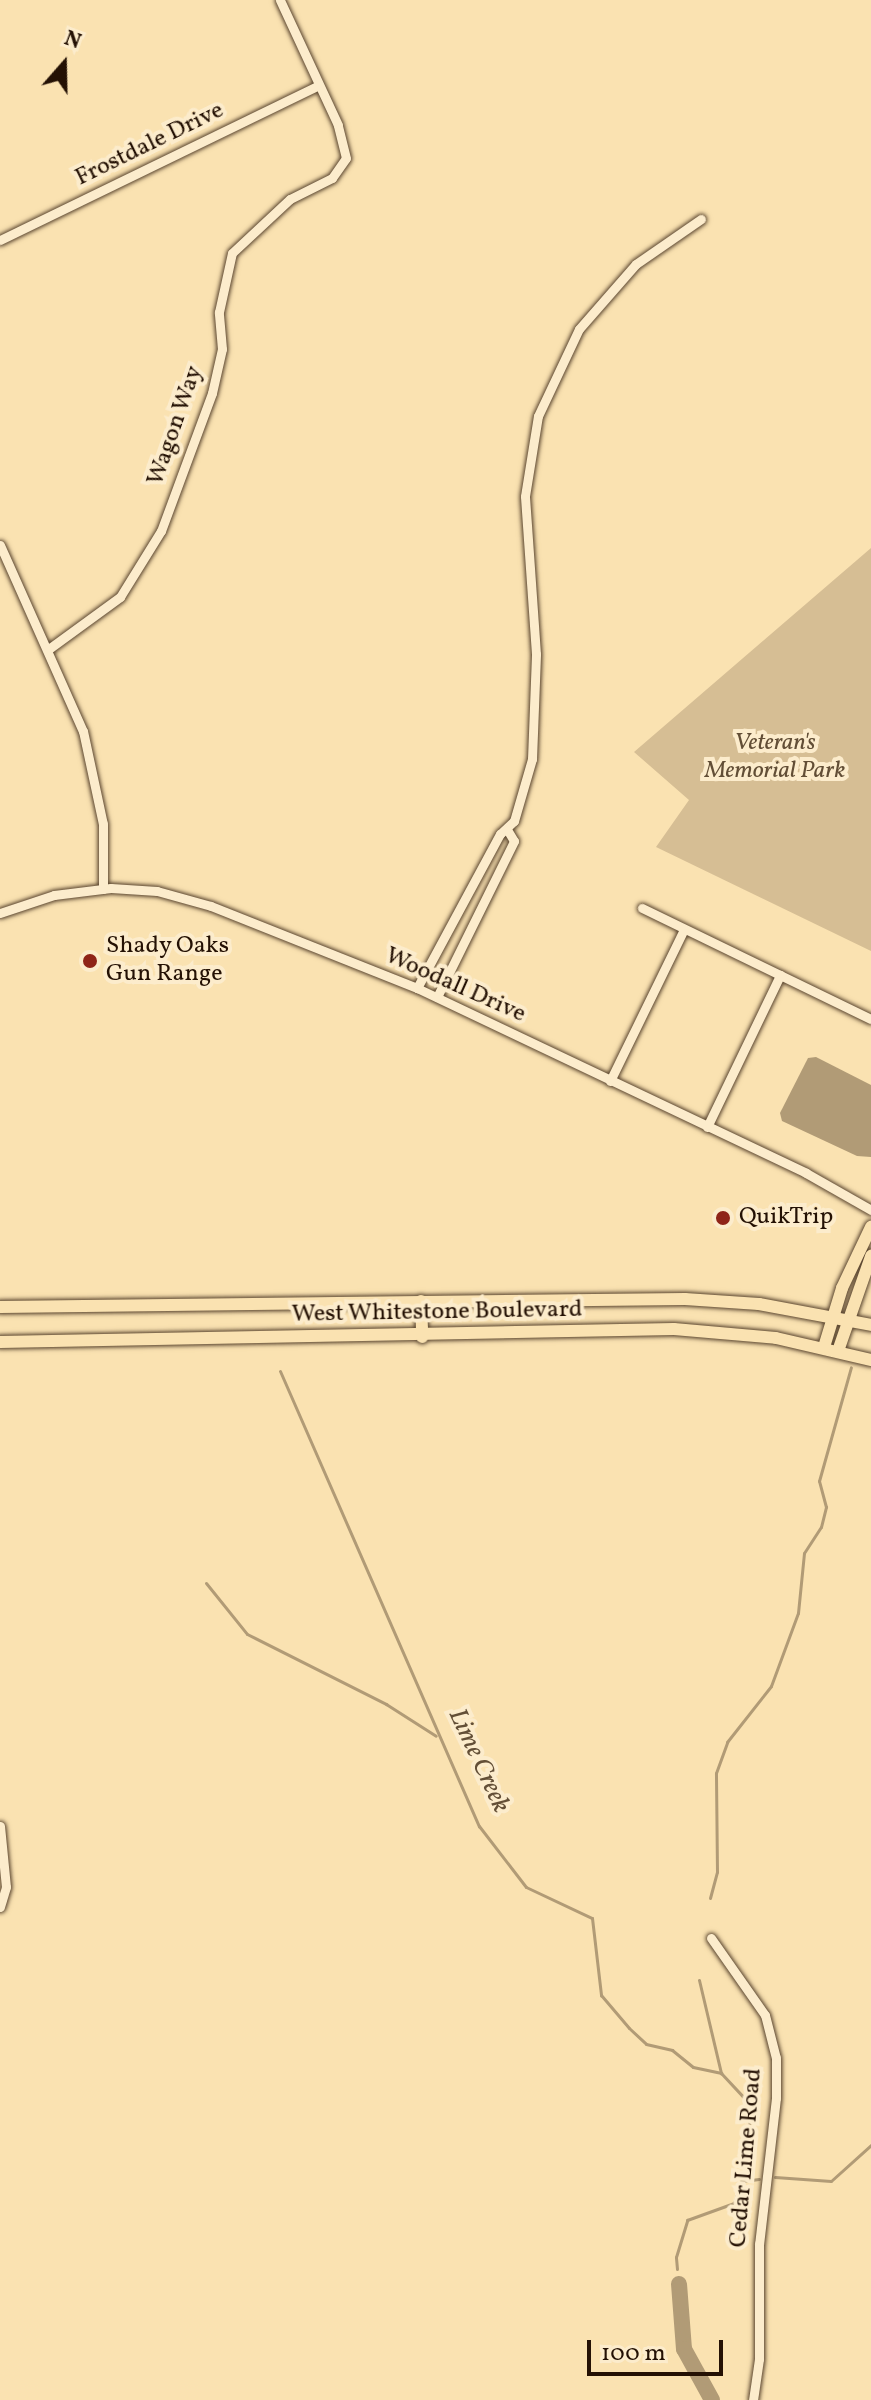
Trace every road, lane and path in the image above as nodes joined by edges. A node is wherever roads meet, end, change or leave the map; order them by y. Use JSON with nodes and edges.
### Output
{"nodes":[{"id":1,"x":280,"y":0,"type":"edge"},
{"id":2,"x":317,"y":86,"type":"junction"},
{"id":3,"x":701,"y":219,"type":"dead end"},
{"id":4,"x":0,"y":240,"type":"edge"},
{"id":5,"x":0,"y":545,"type":"edge"},
{"id":6,"x":50,"y":648,"type":"junction"},
{"id":7,"x":508,"y":831,"type":"junction"},
{"id":8,"x":103,"y":889,"type":"junction"},
{"id":9,"x":642,"y":908,"type":"dead end"},
{"id":10,"x":0,"y":913,"type":"edge"},
{"id":11,"x":684,"y":929,"type":"junction"},
{"id":12,"x":780,"y":975,"type":"junction"},
{"id":13,"x":417,"y":988,"type":"junction"},
{"id":14,"x":437,"y":997,"type":"junction"},
{"id":15,"x":871,"y":1019,"type":"edge"},
{"id":16,"x":610,"y":1081,"type":"junction"},
{"id":17,"x":707,"y":1127,"type":"junction"},
{"id":18,"x":871,"y":1210,"type":"edge"},
{"id":19,"x":871,"y":1227,"type":"edge"},
{"id":20,"x":871,"y":1256,"type":"edge"},
{"id":21,"x":421,"y":1301,"type":"junction"},
{"id":22,"x":0,"y":1307,"type":"edge"},
{"id":23,"x":832,"y":1316,"type":"junction"},
{"id":24,"x":847,"y":1319,"type":"junction"},
{"id":25,"x":871,"y":1325,"type":"edge"},
{"id":26,"x":422,"y":1337,"type":"junction"},
{"id":27,"x":0,"y":1342,"type":"edge"},
{"id":28,"x":824,"y":1347,"type":"junction"},
{"id":29,"x":838,"y":1351,"type":"junction"},
{"id":30,"x":871,"y":1360,"type":"edge"},
{"id":31,"x":0,"y":1826,"type":"edge"},
{"id":32,"x":0,"y":1907,"type":"edge"},
{"id":33,"x":711,"y":1938,"type":"dead end"},
{"id":34,"x":753,"y":2400,"type":"edge"}],
"edges":[{"from":1,"to":2,"type":"street","name":"Wagon Way"},
{"from":2,"to":4,"type":"street","name":"Frostdale Drive"},
{"from":2,"to":6,"type":"street","name":"Wagon Way"},
{"from":3,"to":7,"type":"street"},
{"from":5,"to":6,"type":"street"},
{"from":6,"to":8,"type":"street"},
{"from":7,"to":13,"type":"street"},
{"from":7,"to":14,"type":"street"},
{"from":8,"to":10,"type":"street","name":"Woodall Drive"},
{"from":8,"to":13,"type":"street","name":"Woodall Drive"},
{"from":9,"to":11,"type":"street"},
{"from":11,"to":12,"type":"street"},
{"from":11,"to":16,"type":"street"},
{"from":12,"to":15,"type":"street"},
{"from":12,"to":17,"type":"street"},
{"from":13,"to":14,"type":"street","name":"Woodall Drive"},
{"from":14,"to":16,"type":"street","name":"Woodall Drive"},
{"from":16,"to":17,"type":"street","name":"Woodall Drive"},
{"from":17,"to":18,"type":"street","name":"Woodall Drive"},
{"from":19,"to":23,"type":"main road"},
{"from":20,"to":24,"type":"main road"},
{"from":21,"to":22,"type":"main road","name":"West Whitestone Boulevard"},
{"from":21,"to":23,"type":"main road","name":"West Whitestone Boulevard"},
{"from":21,"to":26,"type":"main road"},
{"from":23,"to":24,"type":"main road","name":"West Whitestone Boulevard"},
{"from":23,"to":28,"type":"main road"},
{"from":24,"to":25,"type":"main road","name":"West Whitestone Boulevard"},
{"from":24,"to":29,"type":"main road"},
{"from":26,"to":27,"type":"main road","name":"West Whitestone Boulevard"},
{"from":26,"to":28,"type":"main road","name":"West Whitestone Boulevard"},
{"from":28,"to":29,"type":"main road","name":"West Whitestone Boulevard"},
{"from":29,"to":30,"type":"main road","name":"West Whitestone Boulevard"},
{"from":31,"to":32,"type":"street"},
{"from":33,"to":34,"type":"street","name":"Cedar Lime Road"}]}
